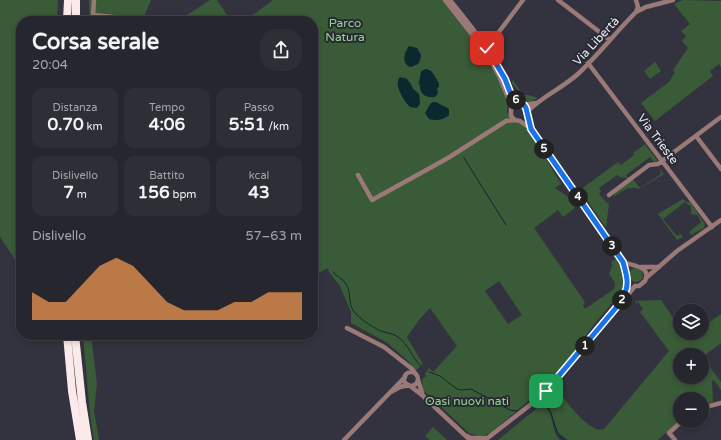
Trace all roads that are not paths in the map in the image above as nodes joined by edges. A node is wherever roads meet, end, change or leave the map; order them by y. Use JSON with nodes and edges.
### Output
{"nodes":[{"id":1,"x":68,"y":0,"type":"edge"},
{"id":2,"x":76,"y":0,"type":"edge"},
{"id":3,"x":94,"y":0,"type":"edge"},
{"id":4,"x":445,"y":0,"type":"edge"},
{"id":5,"x":450,"y":0,"type":"edge"},
{"id":6,"x":523,"y":0,"type":"edge"},
{"id":7,"x":558,"y":0,"type":"edge"},
{"id":8,"x":637,"y":0,"type":"edge"},
{"id":9,"x":673,"y":0,"type":"edge"},
{"id":10,"x":646,"y":7,"type":"junction"},
{"id":11,"x":636,"y":12,"type":"junction"},
{"id":12,"x":67,"y":16,"type":"edge"},
{"id":13,"x":76,"y":16,"type":"edge"},
{"id":14,"x":93,"y":16,"type":"edge"},
{"id":15,"x":610,"y":40,"type":"junction"},
{"id":16,"x":486,"y":49,"type":"junction"},
{"id":17,"x":588,"y":63,"type":"junction"},
{"id":18,"x":536,"y":103,"type":"junction"},
{"id":19,"x":521,"y":104,"type":"junction"},
{"id":20,"x":512,"y":107,"type":"junction"},
{"id":21,"x":510,"y":113,"type":"junction"},
{"id":22,"x":527,"y":113,"type":"junction"},
{"id":23,"x":721,"y":117,"type":"edge"},
{"id":24,"x":517,"y":120,"type":"junction"},
{"id":25,"x":506,"y":122,"type":"junction"},
{"id":26,"x":531,"y":129,"type":"junction"},
{"id":27,"x":696,"y":136,"type":"junction"},
{"id":28,"x":662,"y":161,"type":"junction"},
{"id":29,"x":721,"y":169,"type":"edge"},
{"id":30,"x":358,"y":175,"type":"dead end"},
{"id":31,"x":609,"y":195,"type":"dead end"},
{"id":32,"x":721,"y":220,"type":"edge"},
{"id":33,"x":712,"y":227,"type":"junction"},
{"id":34,"x":623,"y":262,"type":"junction"},
{"id":35,"x":635,"y":266,"type":"junction"},
{"id":36,"x":641,"y":267,"type":"junction"},
{"id":37,"x":659,"y":267,"type":"junction"},
{"id":38,"x":626,"y":274,"type":"junction"},
{"id":39,"x":646,"y":278,"type":"junction"},
{"id":40,"x":628,"y":282,"type":"junction"},
{"id":41,"x":635,"y":286,"type":"junction"},
{"id":42,"x":620,"y":303,"type":"junction"},
{"id":43,"x":347,"y":328,"type":"dead end"},
{"id":44,"x":67,"y":340,"type":"edge"},
{"id":45,"x":76,"y":340,"type":"edge"},
{"id":46,"x":405,"y":364,"type":"junction"},
{"id":47,"x":414,"y":373,"type":"junction"},
{"id":48,"x":406,"y":375,"type":"junction"},
{"id":49,"x":418,"y":380,"type":"junction"},
{"id":50,"x":408,"y":385,"type":"junction"},
{"id":51,"x":391,"y":392,"type":"junction"},
{"id":52,"x":423,"y":396,"type":"junction"},
{"id":53,"x":721,"y":402,"type":"edge"},
{"id":54,"x":709,"y":406,"type":"edge"},
{"id":55,"x":674,"y":428,"type":"edge"},
{"id":56,"x":462,"y":433,"type":"junction"},
{"id":57,"x":488,"y":439,"type":"edge"},
{"id":58,"x":80,"y":440,"type":"edge"},
{"id":59,"x":88,"y":440,"type":"edge"},
{"id":60,"x":344,"y":440,"type":"edge"},
{"id":61,"x":470,"y":440,"type":"edge"},
{"id":62,"x":675,"y":440,"type":"edge"}],
"edges":[{"from":1,"to":12,"type":"highway"},
{"from":2,"to":13,"type":"highway"},
{"from":3,"to":14,"type":"street"},
{"from":4,"to":16,"type":"street"},
{"from":5,"to":16,"type":"street"},
{"from":6,"to":16,"type":"street"},
{"from":7,"to":15,"type":"street"},
{"from":8,"to":10,"type":"street"},
{"from":8,"to":11,"type":"street"},
{"from":9,"to":10,"type":"street","name":"Via Libertà"},
{"from":10,"to":11,"type":"street","name":"Via Libertà"},
{"from":11,"to":15,"type":"street","name":"Via Libertà"},
{"from":15,"to":17,"type":"street","name":"Via Libertà"},
{"from":16,"to":19,"type":"street"},
{"from":16,"to":20,"type":"street"},
{"from":17,"to":18,"type":"street","name":"Via Libertà"},
{"from":17,"to":28,"type":"street","name":"Via Trieste"},
{"from":18,"to":19,"type":"street"},
{"from":18,"to":22,"type":"street"},
{"from":19,"to":20,"type":"street"},
{"from":19,"to":22,"type":"street"},
{"from":20,"to":21,"type":"street"},
{"from":21,"to":24,"type":"street"},
{"from":21,"to":25,"type":"street"},
{"from":22,"to":24,"type":"street"},
{"from":22,"to":26,"type":"street"},
{"from":23,"to":27,"type":"street"},
{"from":24,"to":25,"type":"street"},
{"from":24,"to":26,"type":"street"},
{"from":25,"to":30,"type":"street"},
{"from":26,"to":34,"type":"street"},
{"from":27,"to":28,"type":"street"},
{"from":27,"to":29,"type":"street"},
{"from":28,"to":31,"type":"street"},
{"from":28,"to":33,"type":"street","name":"Via Trieste"},
{"from":32,"to":33,"type":"street"},
{"from":33,"to":37,"type":"street"},
{"from":34,"to":35,"type":"street"},
{"from":34,"to":38,"type":"street"},
{"from":35,"to":36,"type":"street"},
{"from":35,"to":38,"type":"street"},
{"from":36,"to":37,"type":"street"},
{"from":36,"to":39,"type":"street"},
{"from":37,"to":39,"type":"street"},
{"from":38,"to":40,"type":"street"},
{"from":39,"to":41,"type":"street"},
{"from":40,"to":41,"type":"street"},
{"from":40,"to":42,"type":"street"},
{"from":41,"to":42,"type":"street"},
{"from":42,"to":57,"type":"street"},
{"from":43,"to":46,"type":"street"},
{"from":44,"to":58,"type":"highway"},
{"from":45,"to":59,"type":"highway"},
{"from":46,"to":47,"type":"street"},
{"from":46,"to":48,"type":"street"},
{"from":47,"to":48,"type":"street"},
{"from":47,"to":49,"type":"street"},
{"from":48,"to":50,"type":"street"},
{"from":48,"to":51,"type":"street"},
{"from":49,"to":50,"type":"street"},
{"from":49,"to":52,"type":"street"},
{"from":50,"to":51,"type":"street"},
{"from":50,"to":52,"type":"street"},
{"from":51,"to":60,"type":"street"},
{"from":52,"to":56,"type":"street"},
{"from":53,"to":54,"type":"street"},
{"from":55,"to":62,"type":"street"},
{"from":56,"to":57,"type":"street"},
{"from":56,"to":61,"type":"street"}]}
